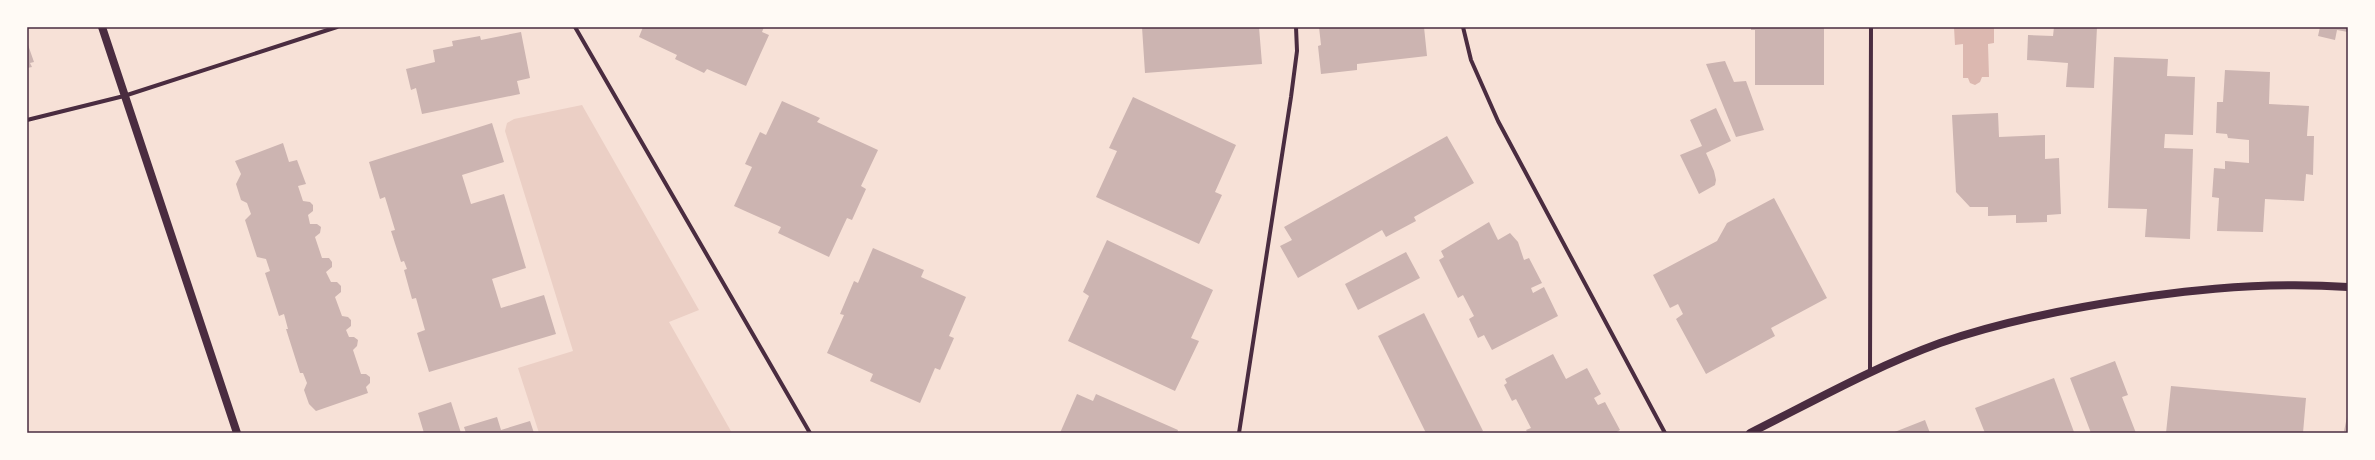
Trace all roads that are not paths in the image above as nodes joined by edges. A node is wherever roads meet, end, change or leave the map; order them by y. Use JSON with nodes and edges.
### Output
{"nodes":[{"id":1,"x":102,"y":27,"type":"edge"},
{"id":2,"x":337,"y":27,"type":"edge"},
{"id":3,"x":575,"y":27,"type":"edge"},
{"id":4,"x":1296,"y":27,"type":"edge"},
{"id":5,"x":1463,"y":27,"type":"edge"},
{"id":6,"x":1871,"y":27,"type":"edge"},
{"id":7,"x":124,"y":96,"type":"junction"},
{"id":8,"x":27,"y":120,"type":"edge"},
{"id":9,"x":2348,"y":287,"type":"edge"},
{"id":10,"x":1870,"y":373,"type":"junction"},
{"id":11,"x":237,"y":433,"type":"edge"},
{"id":12,"x":810,"y":433,"type":"edge"},
{"id":13,"x":1238,"y":433,"type":"edge"},
{"id":14,"x":1665,"y":433,"type":"edge"},
{"id":15,"x":1750,"y":433,"type":"edge"}],
"edges":[{"from":1,"to":7,"type":"main road"},
{"from":2,"to":7,"type":"street"},
{"from":3,"to":12,"type":"street"},
{"from":4,"to":13,"type":"street"},
{"from":5,"to":14,"type":"street"},
{"from":6,"to":10,"type":"street"},
{"from":7,"to":8,"type":"street"},
{"from":7,"to":11,"type":"main road"},
{"from":9,"to":10,"type":"main road"},
{"from":10,"to":15,"type":"main road"}]}
